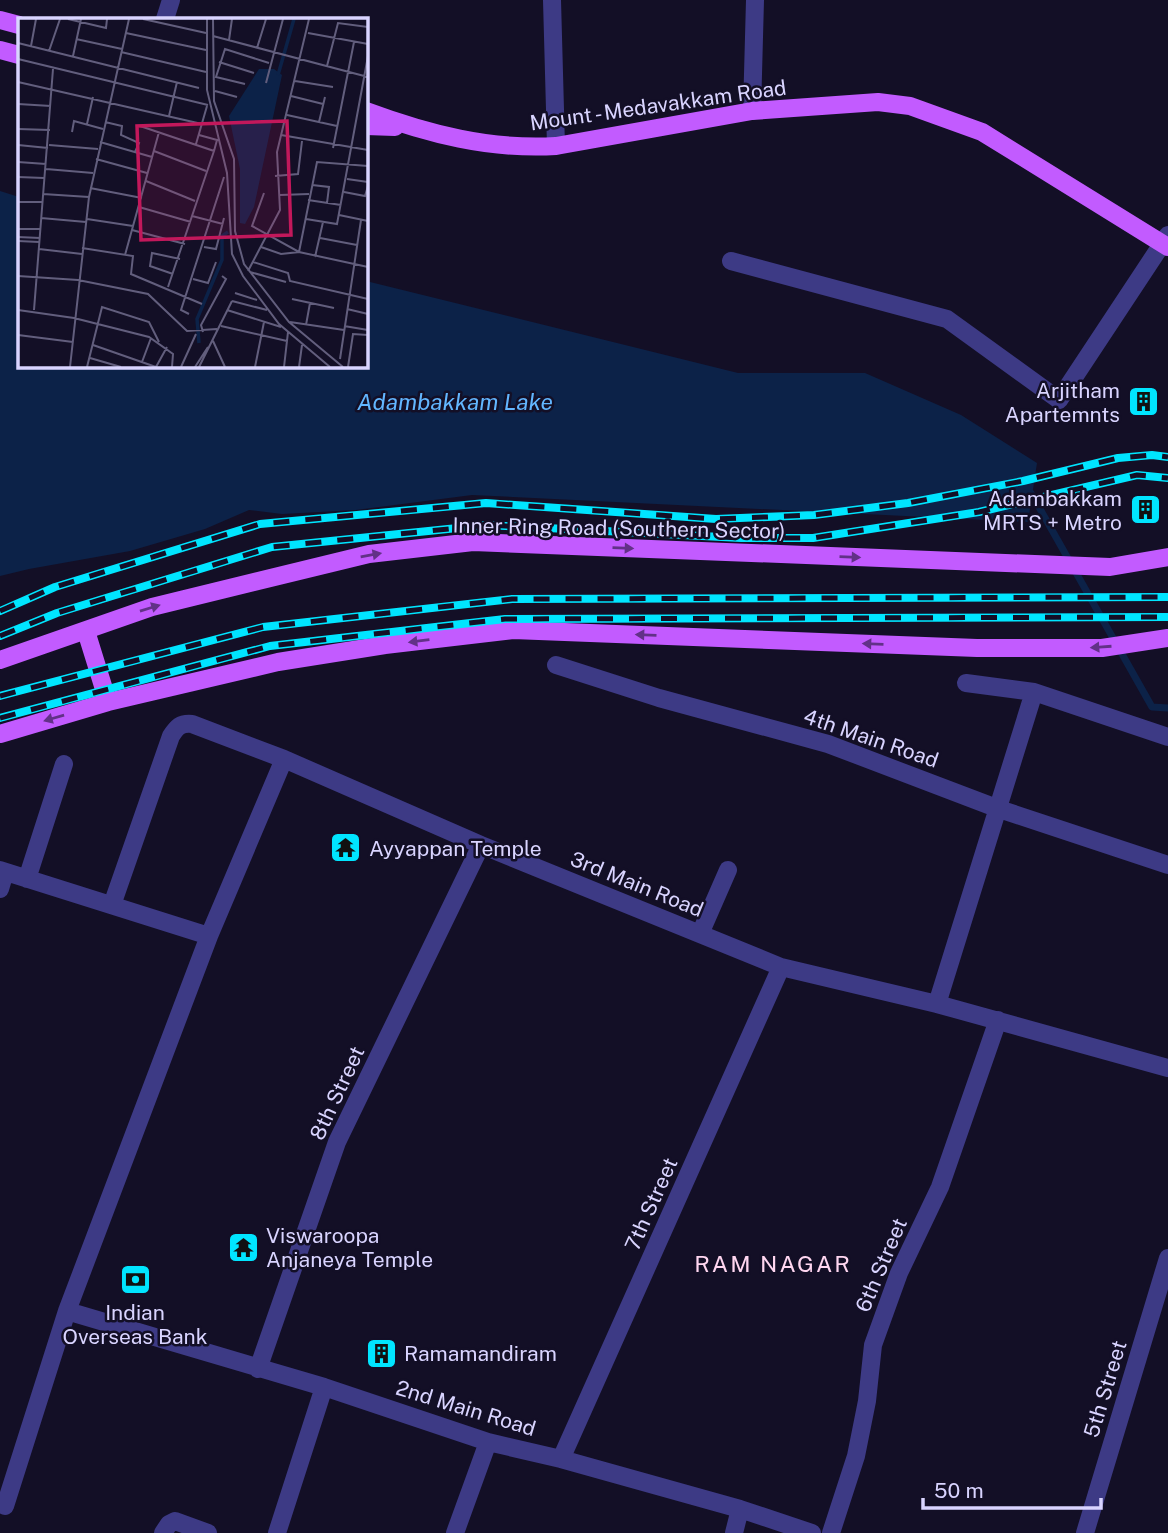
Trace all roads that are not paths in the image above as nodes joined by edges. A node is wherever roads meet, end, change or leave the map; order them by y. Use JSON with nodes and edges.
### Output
{"nodes":[{"id":1,"x":171,"y":0,"type":"edge"},
{"id":2,"x":552,"y":0,"type":"edge"},
{"id":3,"x":755,"y":0,"type":"edge"},
{"id":4,"x":165,"y":18,"type":"edge"},
{"id":5,"x":0,"y":20,"type":"edge"},
{"id":6,"x":18,"y":24,"type":"edge"},
{"id":7,"x":0,"y":50,"type":"edge"},
{"id":8,"x":18,"y":55,"type":"edge"},
{"id":9,"x":752,"y":111,"type":"junction"},
{"id":10,"x":368,"y":112,"type":"edge"},
{"id":11,"x":368,"y":126,"type":"edge"},
{"id":12,"x":412,"y":128,"type":"junction"},
{"id":13,"x":556,"y":146,"type":"junction"},
{"id":14,"x":1166,"y":242,"type":"edge"},
{"id":15,"x":731,"y":261,"type":"dead end"},
{"id":16,"x":1168,"y":557,"type":"edge"},
{"id":17,"x":86,"y":631,"type":"junction"},
{"id":18,"x":1168,"y":638,"type":"edge"},
{"id":19,"x":0,"y":660,"type":"edge"},
{"id":20,"x":556,"y":665,"type":"dead end"},
{"id":21,"x":965,"y":683,"type":"dead end"},
{"id":22,"x":1034,"y":692,"type":"junction"},
{"id":23,"x":108,"y":702,"type":"junction"},
{"id":24,"x":0,"y":734,"type":"edge"},
{"id":25,"x":1168,"y":737,"type":"edge"},
{"id":26,"x":284,"y":759,"type":"junction"},
{"id":27,"x":64,"y":764,"type":"dead end"},
{"id":28,"x":999,"y":809,"type":"junction"},
{"id":29,"x":481,"y":845,"type":"junction"},
{"id":30,"x":1168,"y":865,"type":"edge"},
{"id":31,"x":728,"y":870,"type":"dead end"},
{"id":32,"x":2,"y":877,"type":"edge"},
{"id":33,"x":27,"y":879,"type":"junction"},
{"id":34,"x":112,"y":905,"type":"junction"},
{"id":35,"x":700,"y":934,"type":"junction"},
{"id":36,"x":209,"y":936,"type":"junction"},
{"id":37,"x":781,"y":967,"type":"junction"},
{"id":38,"x":937,"y":1004,"type":"junction"},
{"id":39,"x":998,"y":1020,"type":"junction"},
{"id":40,"x":1168,"y":1068,"type":"edge"},
{"id":41,"x":1168,"y":1258,"type":"edge"},
{"id":42,"x":67,"y":1311,"type":"junction"},
{"id":43,"x":258,"y":1369,"type":"junction"},
{"id":44,"x":324,"y":1387,"type":"junction"},
{"id":45,"x":488,"y":1442,"type":"junction"},
{"id":46,"x":561,"y":1459,"type":"junction"},
{"id":47,"x":5,"y":1506,"type":"dead end"},
{"id":48,"x":740,"y":1509,"type":"junction"},
{"id":49,"x":163,"y":1533,"type":"edge"},
{"id":50,"x":208,"y":1533,"type":"edge"},
{"id":51,"x":276,"y":1533,"type":"edge"},
{"id":52,"x":456,"y":1533,"type":"edge"},
{"id":53,"x":734,"y":1533,"type":"edge"},
{"id":54,"x":812,"y":1533,"type":"edge"},
{"id":55,"x":831,"y":1533,"type":"edge"},
{"id":56,"x":1085,"y":1533,"type":"edge"}],
"edges":[{"from":1,"to":4,"type":"street"},
{"from":2,"to":13,"type":"street"},
{"from":3,"to":9,"type":"street"},
{"from":5,"to":6,"type":"main road"},
{"from":7,"to":8,"type":"main road"},
{"from":9,"to":13,"type":"main road","name":"Mount - Medavakkam Road"},
{"from":9,"to":14,"type":"main road","name":"Mount - Medavakkam Road"},
{"from":10,"to":12,"type":"main road","name":"Mount - Medavakkam Road"},
{"from":11,"to":12,"type":"main road","name":"Mount - Medavakkam Road"},
{"from":12,"to":13,"type":"main road","name":"Mount - Medavakkam Road"},
{"from":14,"to":15,"type":"street"},
{"from":17,"to":16,"type":"main road","name":"Inner Ring Road (Southern Sector)","one_way":true},
{"from":17,"to":19,"type":"main road","name":"Inner Ring Road (Southern Sector)"},
{"from":17,"to":23,"type":"main road"},
{"from":18,"to":23,"type":"main road","one_way":true},
{"from":20,"to":28,"type":"street","name":"4th Main Road"},
{"from":21,"to":22,"type":"street"},
{"from":22,"to":25,"type":"street"},
{"from":22,"to":28,"type":"street"},
{"from":23,"to":24,"type":"main road","one_way":true},
{"from":26,"to":29,"type":"street","name":"3rd Main Road"},
{"from":26,"to":34,"type":"street","name":"3rd Main Road"},
{"from":26,"to":36,"type":"street"},
{"from":27,"to":33,"type":"street"},
{"from":28,"to":30,"type":"street","name":"4th Main Road"},
{"from":28,"to":38,"type":"street"},
{"from":29,"to":35,"type":"street","name":"3rd Main Road"},
{"from":29,"to":43,"type":"street","name":"8th Street"},
{"from":31,"to":35,"type":"street"},
{"from":32,"to":33,"type":"street"},
{"from":33,"to":34,"type":"street"},
{"from":34,"to":36,"type":"street"},
{"from":35,"to":37,"type":"street","name":"3rd Main Road"},
{"from":36,"to":42,"type":"street"},
{"from":37,"to":38,"type":"street","name":"3rd Main Road"},
{"from":37,"to":46,"type":"street","name":"7th Street"},
{"from":38,"to":39,"type":"street","name":"3rd Main Road"},
{"from":39,"to":40,"type":"street","name":"3rd Main Road"},
{"from":39,"to":55,"type":"street","name":"6th Street"},
{"from":41,"to":56,"type":"street","name":"5th Street"},
{"from":42,"to":43,"type":"street","name":"2nd Main Road"},
{"from":42,"to":47,"type":"street"},
{"from":43,"to":44,"type":"street","name":"2nd Main Road"},
{"from":44,"to":45,"type":"street","name":"2nd Main Road"},
{"from":44,"to":51,"type":"street"},
{"from":45,"to":46,"type":"street","name":"2nd Main Road"},
{"from":45,"to":52,"type":"street"},
{"from":46,"to":48,"type":"street","name":"2nd Main Road"},
{"from":48,"to":53,"type":"street"},
{"from":48,"to":54,"type":"street","name":"2nd Main Road"},
{"from":49,"to":50,"type":"street"}]}
